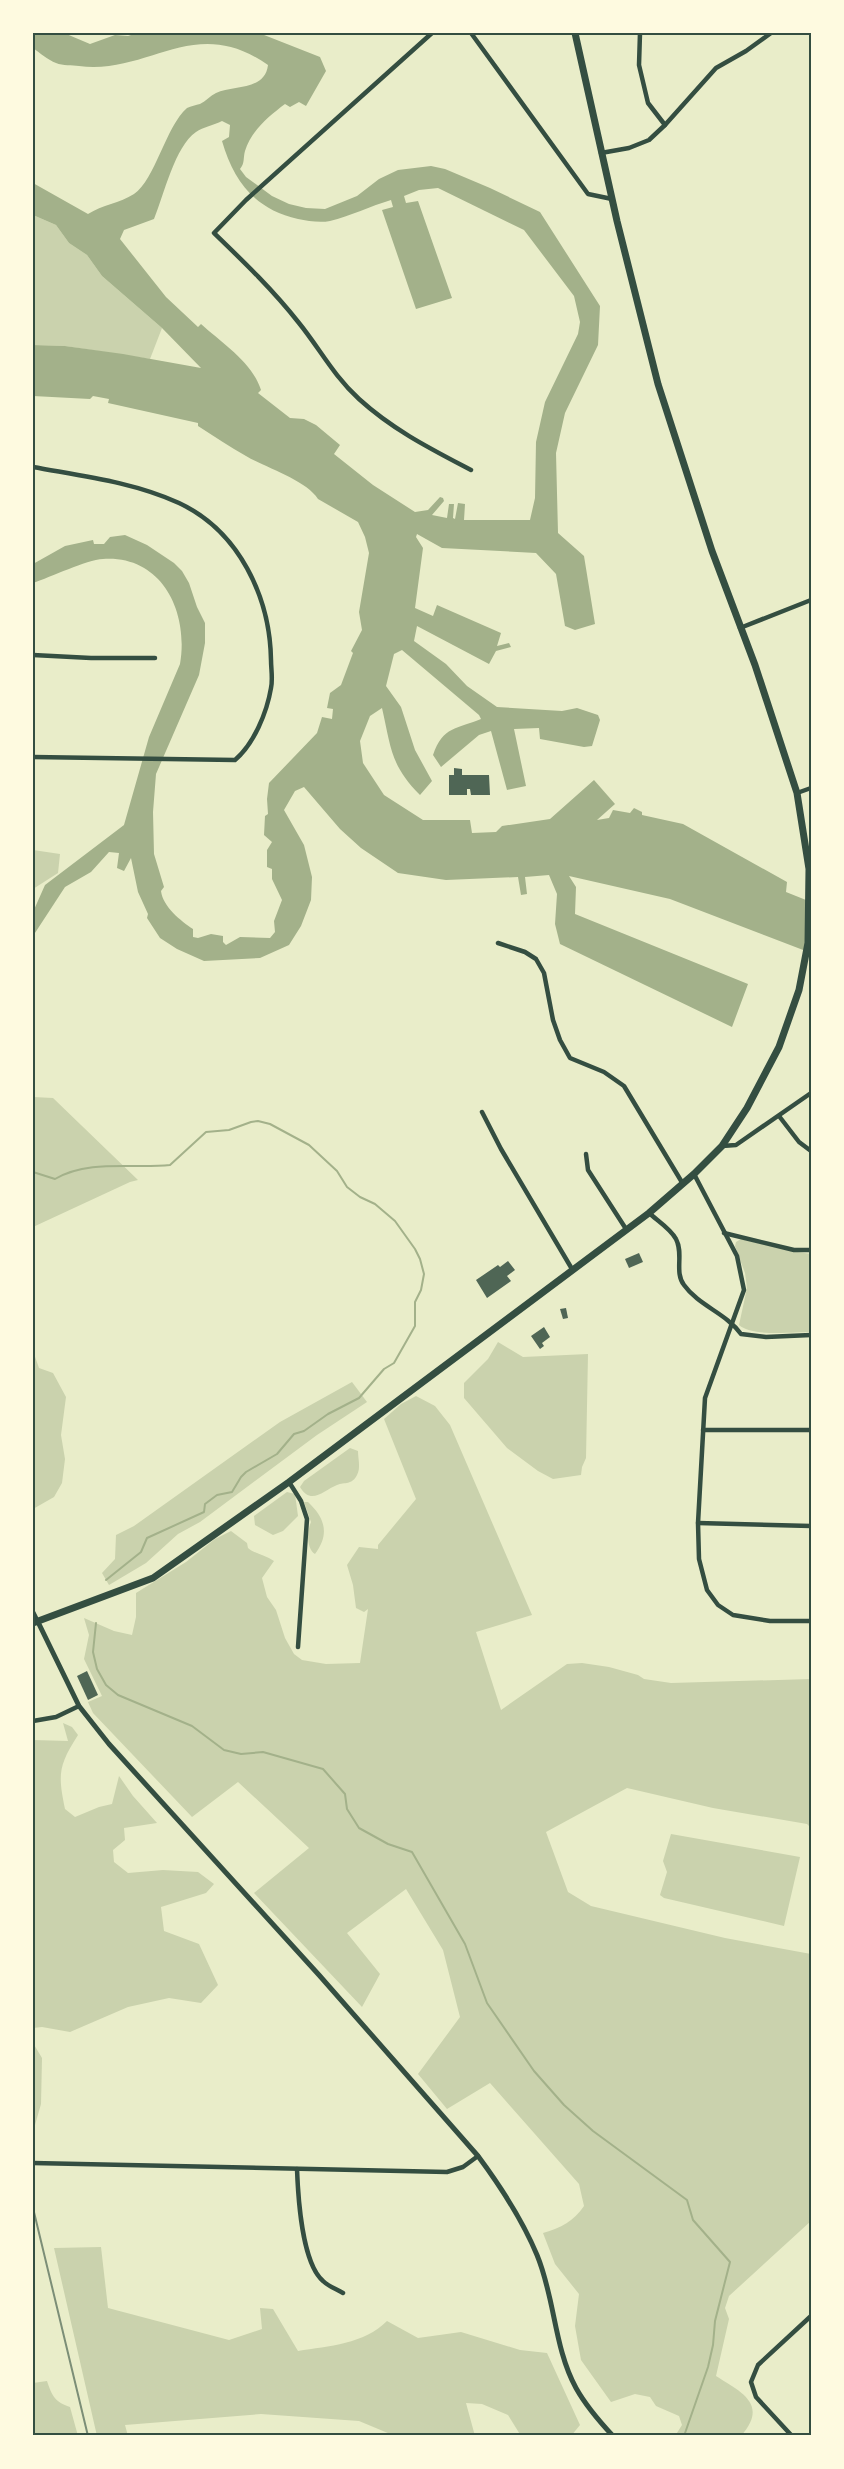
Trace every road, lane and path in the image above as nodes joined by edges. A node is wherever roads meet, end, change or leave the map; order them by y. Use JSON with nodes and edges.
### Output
{"nodes":[{"id":1,"x":432,"y":33,"type":"edge"},
{"id":2,"x":471,"y":33,"type":"edge"},
{"id":3,"x":575,"y":33,"type":"edge"},
{"id":4,"x":640,"y":33,"type":"edge"},
{"id":5,"x":771,"y":33,"type":"edge"},
{"id":6,"x":665,"y":125,"type":"junction"},
{"id":7,"x":601,"y":153,"type":"junction"},
{"id":8,"x":612,"y":199,"type":"junction"},
{"id":9,"x":33,"y":467,"type":"edge"},
{"id":10,"x":471,"y":470,"type":"dead end"},
{"id":11,"x":811,"y":600,"type":"edge"},
{"id":12,"x":740,"y":628,"type":"junction"},
{"id":13,"x":33,"y":655,"type":"edge"},
{"id":14,"x":155,"y":658,"type":"dead end"},
{"id":15,"x":33,"y":757,"type":"edge"},
{"id":16,"x":811,"y":788,"type":"edge"},
{"id":17,"x":797,"y":793,"type":"junction"},
{"id":18,"x":498,"y":943,"type":"dead end"},
{"id":19,"x":811,"y":1093,"type":"edge"},
{"id":20,"x":482,"y":1112,"type":"dead end"},
{"id":21,"x":779,"y":1116,"type":"junction"},
{"id":22,"x":722,"y":1146,"type":"junction"},
{"id":23,"x":811,"y":1151,"type":"edge"},
{"id":24,"x":586,"y":1154,"type":"dead end"},
{"id":25,"x":694,"y":1174,"type":"junction"},
{"id":26,"x":683,"y":1184,"type":"junction"},
{"id":27,"x":649,"y":1213,"type":"junction"},
{"id":28,"x":626,"y":1229,"type":"junction"},
{"id":29,"x":724,"y":1233,"type":"junction"},
{"id":30,"x":811,"y":1250,"type":"edge"},
{"id":31,"x":572,"y":1269,"type":"junction"},
{"id":32,"x":733,"y":1323,"type":"junction"},
{"id":33,"x":811,"y":1335,"type":"edge"},
{"id":34,"x":703,"y":1430,"type":"junction"},
{"id":35,"x":811,"y":1430,"type":"edge"},
{"id":36,"x":289,"y":1482,"type":"junction"},
{"id":37,"x":698,"y":1523,"type":"junction"},
{"id":38,"x":811,"y":1526,"type":"edge"},
{"id":39,"x":33,"y":1612,"type":"edge"},
{"id":40,"x":811,"y":1621,"type":"edge"},
{"id":41,"x":35,"y":1623,"type":"edge"},
{"id":42,"x":298,"y":1647,"type":"dead end"},
{"id":43,"x":79,"y":1706,"type":"junction"},
{"id":44,"x":33,"y":1721,"type":"edge"},
{"id":45,"x":478,"y":2156,"type":"junction"},
{"id":46,"x":33,"y":2163,"type":"edge"},
{"id":47,"x":297,"y":2169,"type":"junction"},
{"id":48,"x":343,"y":2293,"type":"dead end"},
{"id":49,"x":811,"y":2316,"type":"edge"},
{"id":50,"x":790,"y":2434,"type":"edge"},
{"id":51,"x":613,"y":2436,"type":"edge"},
{"id":52,"x":783,"y":2436,"type":"edge"}],
"edges":[{"from":1,"to":10,"type":"street"},
{"from":2,"to":8,"type":"street"},
{"from":3,"to":7,"type":"main road"},
{"from":4,"to":6,"type":"street"},
{"from":5,"to":6,"type":"street"},
{"from":6,"to":7,"type":"street"},
{"from":7,"to":8,"type":"main road"},
{"from":8,"to":12,"type":"main road"},
{"from":9,"to":15,"type":"street"},
{"from":11,"to":12,"type":"street"},
{"from":12,"to":17,"type":"main road"},
{"from":13,"to":14,"type":"street"},
{"from":16,"to":17,"type":"street"},
{"from":17,"to":22,"type":"main road"},
{"from":18,"to":26,"type":"street"},
{"from":19,"to":21,"type":"street"},
{"from":20,"to":31,"type":"street"},
{"from":21,"to":22,"type":"street"},
{"from":21,"to":23,"type":"street"},
{"from":22,"to":25,"type":"main road"},
{"from":24,"to":28,"type":"street"},
{"from":25,"to":26,"type":"main road"},
{"from":25,"to":29,"type":"street"},
{"from":26,"to":27,"type":"main road"},
{"from":27,"to":28,"type":"main road"},
{"from":27,"to":32,"type":"street"},
{"from":28,"to":31,"type":"main road"},
{"from":29,"to":30,"type":"street"},
{"from":29,"to":32,"type":"street"},
{"from":31,"to":36,"type":"main road"},
{"from":32,"to":33,"type":"street"},
{"from":32,"to":34,"type":"street"},
{"from":34,"to":35,"type":"street"},
{"from":34,"to":37,"type":"street"},
{"from":36,"to":41,"type":"main road"},
{"from":36,"to":42,"type":"street"},
{"from":37,"to":38,"type":"street"},
{"from":37,"to":40,"type":"street"},
{"from":39,"to":41,"type":"street"},
{"from":41,"to":43,"type":"street"},
{"from":43,"to":44,"type":"street"},
{"from":43,"to":45,"type":"street"},
{"from":45,"to":47,"type":"street"},
{"from":45,"to":51,"type":"street"},
{"from":46,"to":47,"type":"street"},
{"from":47,"to":48,"type":"street"},
{"from":49,"to":50,"type":"street"},
{"from":50,"to":52,"type":"street"}]}
